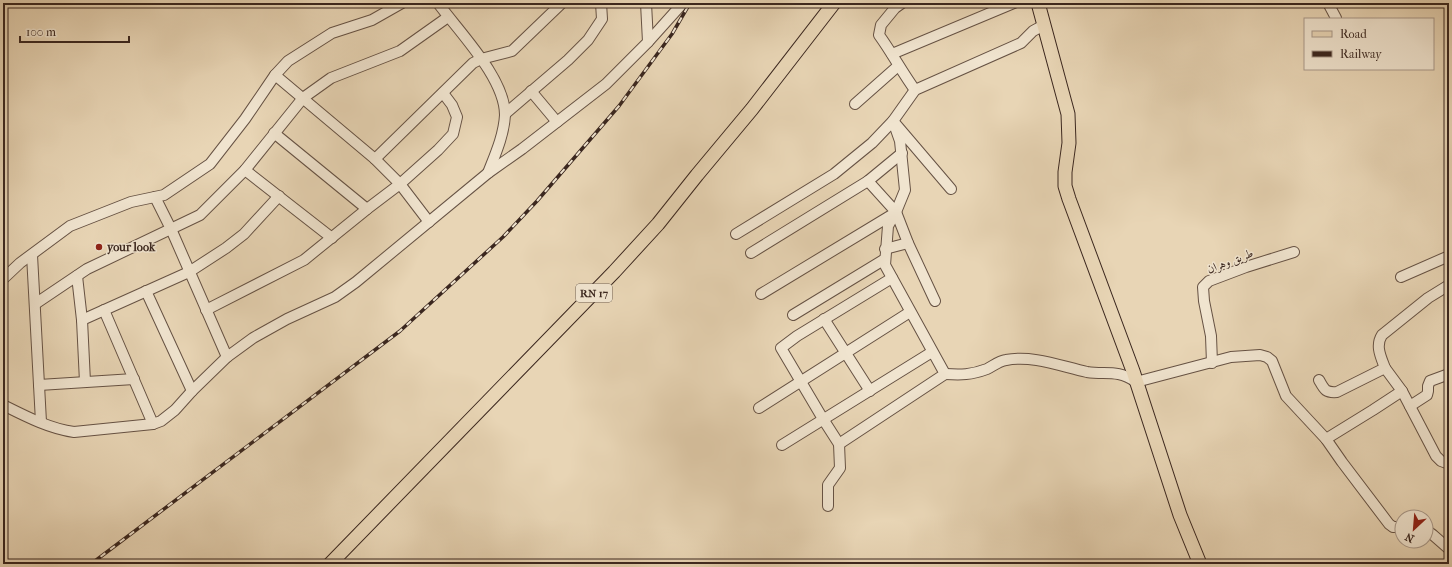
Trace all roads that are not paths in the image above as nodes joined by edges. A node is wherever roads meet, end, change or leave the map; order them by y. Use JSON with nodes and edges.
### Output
{"nodes":[{"id":1,"x":402,"y":3,"type":"edge"},
{"id":2,"x":438,"y":3,"type":"edge"},
{"id":3,"x":562,"y":3,"type":"edge"},
{"id":4,"x":601,"y":3,"type":"edge"},
{"id":5,"x":646,"y":3,"type":"edge"},
{"id":6,"x":683,"y":3,"type":"edge"},
{"id":7,"x":834,"y":3,"type":"edge"},
{"id":8,"x":902,"y":3,"type":"edge"},
{"id":9,"x":1014,"y":3,"type":"edge"},
{"id":10,"x":1038,"y":3,"type":"edge"},
{"id":11,"x":1328,"y":3,"type":"edge"},
{"id":12,"x":448,"y":17,"type":"junction"},
{"id":13,"x":1336,"y":18,"type":"edge"},
{"id":14,"x":1044,"y":25,"type":"junction"},
{"id":15,"x":648,"y":42,"type":"junction"},
{"id":16,"x":892,"y":54,"type":"junction"},
{"id":17,"x":481,"y":59,"type":"junction"},
{"id":18,"x":898,"y":66,"type":"junction"},
{"id":19,"x":275,"y":75,"type":"junction"},
{"id":20,"x":915,"y":90,"type":"junction"},
{"id":21,"x":531,"y":91,"type":"junction"},
{"id":22,"x":443,"y":93,"type":"junction"},
{"id":23,"x":303,"y":98,"type":"junction"},
{"id":24,"x":855,"y":104,"type":"dead end"},
{"id":25,"x":505,"y":114,"type":"junction"},
{"id":26,"x":893,"y":121,"type":"junction"},
{"id":27,"x":557,"y":122,"type":"junction"},
{"id":28,"x":274,"y":133,"type":"junction"},
{"id":29,"x":902,"y":153,"type":"junction"},
{"id":30,"x":375,"y":159,"type":"junction"},
{"id":31,"x":246,"y":170,"type":"junction"},
{"id":32,"x":488,"y":173,"type":"junction"},
{"id":33,"x":868,"y":181,"type":"junction"},
{"id":34,"x":400,"y":184,"type":"junction"},
{"id":35,"x":952,"y":189,"type":"dead end"},
{"id":36,"x":279,"y":196,"type":"junction"},
{"id":37,"x":155,"y":197,"type":"junction"},
{"id":38,"x":367,"y":209,"type":"junction"},
{"id":39,"x":896,"y":212,"type":"junction"},
{"id":40,"x":429,"y":222,"type":"junction"},
{"id":41,"x":171,"y":229,"type":"junction"},
{"id":42,"x":736,"y":234,"type":"dead end"},
{"id":43,"x":332,"y":238,"type":"junction"},
{"id":44,"x":908,"y":243,"type":"junction"},
{"id":45,"x":1294,"y":252,"type":"dead end"},
{"id":46,"x":751,"y":254,"type":"dead end"},
{"id":47,"x":885,"y":254,"type":"junction"},
{"id":48,"x":32,"y":255,"type":"junction"},
{"id":49,"x":1449,"y":256,"type":"edge"},
{"id":50,"x":189,"y":272,"type":"junction"},
{"id":51,"x":77,"y":276,"type":"junction"},
{"id":52,"x":892,"y":278,"type":"junction"},
{"id":53,"x":1400,"y":278,"type":"dead end"},
{"id":54,"x":3,"y":279,"type":"edge"},
{"id":55,"x":1449,"y":285,"type":"edge"},
{"id":56,"x":146,"y":291,"type":"junction"},
{"id":57,"x":761,"y":294,"type":"dead end"},
{"id":58,"x":935,"y":301,"type":"dead end"},
{"id":59,"x":35,"y":304,"type":"junction"},
{"id":60,"x":104,"y":310,"type":"junction"},
{"id":61,"x":206,"y":310,"type":"junction"},
{"id":62,"x":910,"y":312,"type":"junction"},
{"id":63,"x":793,"y":314,"type":"dead end"},
{"id":64,"x":824,"y":319,"type":"junction"},
{"id":65,"x":82,"y":320,"type":"junction"},
{"id":66,"x":932,"y":352,"type":"junction"},
{"id":67,"x":846,"y":353,"type":"junction"},
{"id":68,"x":227,"y":357,"type":"junction"},
{"id":69,"x":1212,"y":363,"type":"junction"},
{"id":70,"x":1385,"y":368,"type":"junction"},
{"id":71,"x":945,"y":374,"type":"junction"},
{"id":72,"x":1449,"y":374,"type":"edge"},
{"id":73,"x":134,"y":379,"type":"junction"},
{"id":74,"x":1319,"y":380,"type":"dead end"},
{"id":75,"x":85,"y":382,"type":"junction"},
{"id":76,"x":800,"y":382,"type":"junction"},
{"id":77,"x":1136,"y":382,"type":"junction"},
{"id":78,"x":39,"y":385,"type":"junction"},
{"id":79,"x":192,"y":390,"type":"junction"},
{"id":80,"x":870,"y":391,"type":"junction"},
{"id":81,"x":1402,"y":391,"type":"junction"},
{"id":82,"x":3,"y":405,"type":"edge"},
{"id":83,"x":1410,"y":406,"type":"junction"},
{"id":84,"x":759,"y":408,"type":"dead end"},
{"id":85,"x":823,"y":420,"type":"junction"},
{"id":86,"x":41,"y":422,"type":"junction"},
{"id":87,"x":153,"y":424,"type":"junction"},
{"id":88,"x":1326,"y":439,"type":"junction"},
{"id":89,"x":839,"y":444,"type":"junction"},
{"id":90,"x":782,"y":445,"type":"dead end"},
{"id":91,"x":1449,"y":464,"type":"edge"},
{"id":92,"x":828,"y":506,"type":"dead end"},
{"id":93,"x":1394,"y":528,"type":"edge"},
{"id":94,"x":1434,"y":536,"type":"edge"},
{"id":95,"x":1449,"y":549,"type":"edge"},
{"id":96,"x":331,"y":563,"type":"edge"},
{"id":97,"x":1200,"y":564,"type":"edge"}],
"edges":[{"from":1,"to":19,"type":"street"},
{"from":2,"to":12,"type":"street"},
{"from":3,"to":17,"type":"street"},
{"from":4,"to":21,"type":"street"},
{"from":5,"to":15,"type":"street"},
{"from":6,"to":15,"type":"street"},
{"from":7,"to":96,"type":"main road","number":"RN 17"},
{"from":8,"to":16,"type":"street"},
{"from":9,"to":16,"type":"street"},
{"from":10,"to":14,"type":"main road"},
{"from":11,"to":13,"type":"street"},
{"from":12,"to":17,"type":"street"},
{"from":12,"to":23,"type":"street"},
{"from":14,"to":20,"type":"street"},
{"from":14,"to":77,"type":"main road"},
{"from":15,"to":27,"type":"street"},
{"from":16,"to":18,"type":"street"},
{"from":17,"to":22,"type":"street"},
{"from":17,"to":25,"type":"street"},
{"from":18,"to":20,"type":"street"},
{"from":18,"to":24,"type":"street"},
{"from":19,"to":23,"type":"street"},
{"from":19,"to":37,"type":"street"},
{"from":20,"to":26,"type":"street"},
{"from":21,"to":25,"type":"street"},
{"from":21,"to":27,"type":"street"},
{"from":22,"to":30,"type":"street"},
{"from":22,"to":34,"type":"street"},
{"from":23,"to":28,"type":"street"},
{"from":23,"to":30,"type":"street"},
{"from":25,"to":32,"type":"street"},
{"from":26,"to":29,"type":"street"},
{"from":26,"to":35,"type":"street"},
{"from":26,"to":42,"type":"street"},
{"from":27,"to":32,"type":"street"},
{"from":28,"to":31,"type":"street"},
{"from":28,"to":38,"type":"street"},
{"from":29,"to":33,"type":"street"},
{"from":29,"to":39,"type":"street"},
{"from":30,"to":34,"type":"street"},
{"from":31,"to":36,"type":"street"},
{"from":31,"to":41,"type":"street"},
{"from":32,"to":40,"type":"street"},
{"from":33,"to":39,"type":"street"},
{"from":33,"to":46,"type":"street"},
{"from":34,"to":38,"type":"street"},
{"from":34,"to":40,"type":"street"},
{"from":36,"to":43,"type":"street"},
{"from":36,"to":50,"type":"street"},
{"from":37,"to":41,"type":"street"},
{"from":37,"to":48,"type":"street"},
{"from":38,"to":43,"type":"street"},
{"from":39,"to":44,"type":"street"},
{"from":39,"to":47,"type":"street"},
{"from":39,"to":57,"type":"street"},
{"from":40,"to":68,"type":"street"},
{"from":41,"to":50,"type":"street"},
{"from":41,"to":51,"type":"street"},
{"from":43,"to":61,"type":"street"},
{"from":44,"to":47,"type":"street"},
{"from":44,"to":58,"type":"street"},
{"from":45,"to":69,"type":"street","name":"طريق وهران"},
{"from":47,"to":52,"type":"street"},
{"from":47,"to":63,"type":"street"},
{"from":48,"to":54,"type":"street"},
{"from":48,"to":59,"type":"street"},
{"from":49,"to":53,"type":"street"},
{"from":50,"to":56,"type":"street"},
{"from":50,"to":61,"type":"street"},
{"from":51,"to":59,"type":"street"},
{"from":51,"to":65,"type":"street"},
{"from":52,"to":62,"type":"street"},
{"from":52,"to":64,"type":"street"},
{"from":55,"to":70,"type":"street"},
{"from":56,"to":60,"type":"street"},
{"from":56,"to":79,"type":"street"},
{"from":59,"to":78,"type":"street"},
{"from":60,"to":65,"type":"street"},
{"from":60,"to":73,"type":"street"},
{"from":61,"to":68,"type":"street"},
{"from":62,"to":66,"type":"street"},
{"from":62,"to":67,"type":"street"},
{"from":64,"to":67,"type":"street"},
{"from":64,"to":76,"type":"street"},
{"from":65,"to":75,"type":"street"},
{"from":66,"to":71,"type":"street"},
{"from":66,"to":80,"type":"street"},
{"from":67,"to":76,"type":"street"},
{"from":67,"to":80,"type":"street"},
{"from":68,"to":79,"type":"street"},
{"from":69,"to":77,"type":"street"},
{"from":69,"to":88,"type":"street"},
{"from":70,"to":74,"type":"street"},
{"from":70,"to":81,"type":"street"},
{"from":71,"to":77,"type":"street"},
{"from":71,"to":89,"type":"street"},
{"from":72,"to":83,"type":"street"},
{"from":73,"to":75,"type":"street"},
{"from":73,"to":87,"type":"street"},
{"from":75,"to":78,"type":"street"},
{"from":76,"to":84,"type":"street"},
{"from":76,"to":85,"type":"street"},
{"from":77,"to":97,"type":"main road"},
{"from":78,"to":86,"type":"street"},
{"from":79,"to":87,"type":"street"},
{"from":80,"to":85,"type":"street"},
{"from":81,"to":83,"type":"street"},
{"from":81,"to":88,"type":"street"},
{"from":82,"to":86,"type":"street"},
{"from":83,"to":91,"type":"street"},
{"from":85,"to":89,"type":"street"},
{"from":85,"to":90,"type":"street"},
{"from":86,"to":87,"type":"street"},
{"from":88,"to":93,"type":"street"},
{"from":89,"to":92,"type":"street"},
{"from":94,"to":95,"type":"street"}]}
